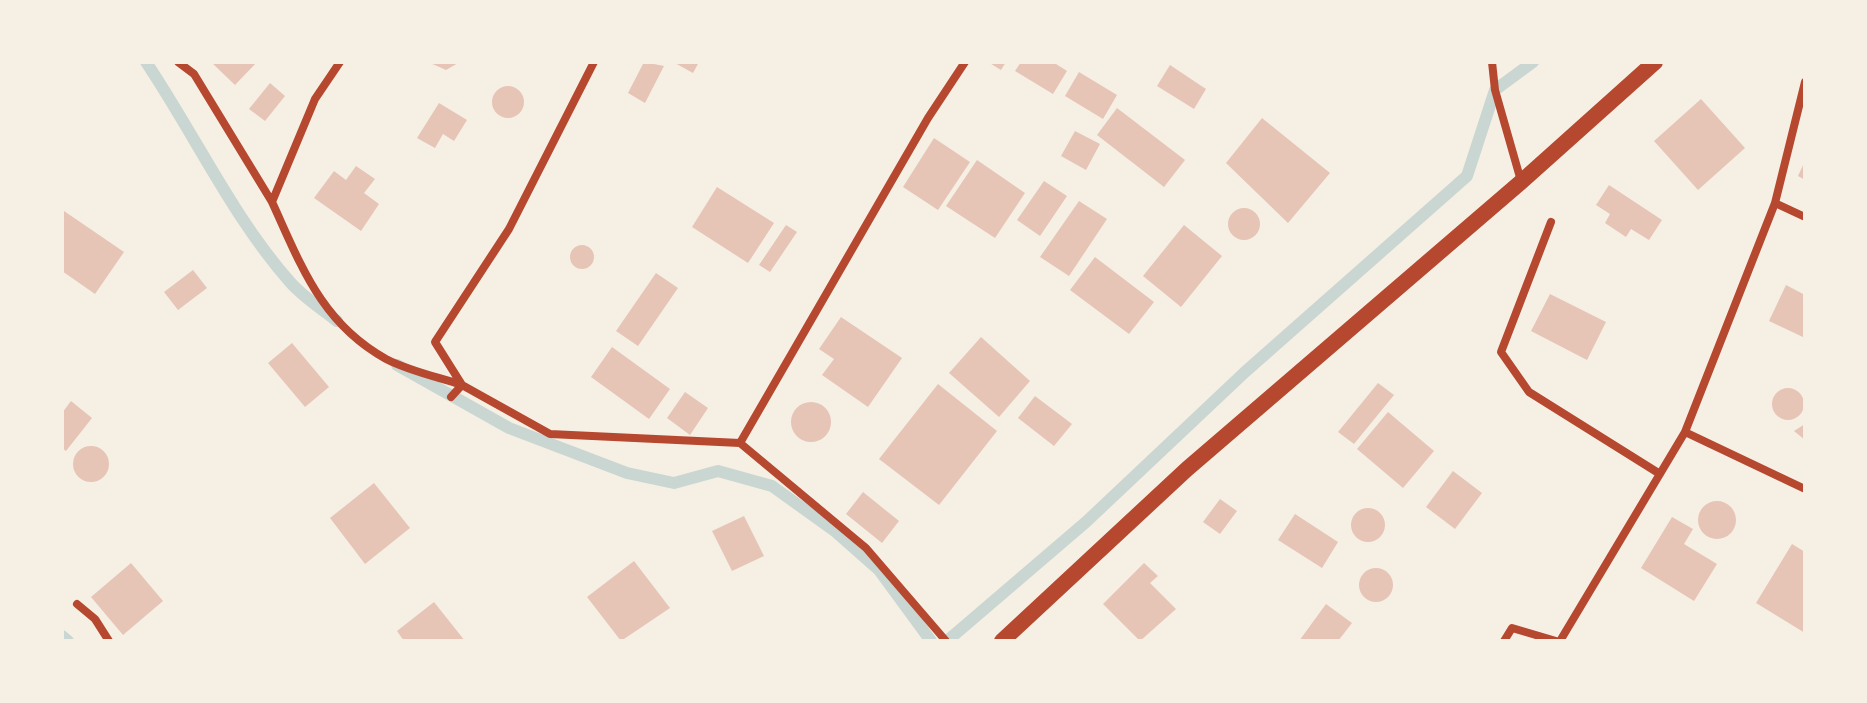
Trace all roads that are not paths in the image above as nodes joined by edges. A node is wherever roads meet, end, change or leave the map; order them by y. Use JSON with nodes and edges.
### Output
{"nodes":[{"id":1,"x":178,"y":62,"type":"edge"},
{"id":2,"x":340,"y":62,"type":"edge"},
{"id":3,"x":594,"y":62,"type":"edge"},
{"id":4,"x":965,"y":62,"type":"edge"},
{"id":5,"x":1492,"y":62,"type":"edge"},
{"id":6,"x":1655,"y":62,"type":"edge"},
{"id":7,"x":1805,"y":82,"type":"edge"},
{"id":8,"x":1521,"y":182,"type":"junction"},
{"id":9,"x":272,"y":202,"type":"junction"},
{"id":10,"x":1775,"y":203,"type":"junction"},
{"id":11,"x":1805,"y":217,"type":"edge"},
{"id":12,"x":1551,"y":222,"type":"dead end"},
{"id":13,"x":462,"y":385,"type":"junction"},
{"id":14,"x":451,"y":397,"type":"dead end"},
{"id":15,"x":1685,"y":432,"type":"junction"},
{"id":16,"x":740,"y":443,"type":"junction"},
{"id":17,"x":1660,"y":474,"type":"junction"},
{"id":18,"x":1805,"y":489,"type":"edge"},
{"id":19,"x":77,"y":604,"type":"dead end"},
{"id":20,"x":109,"y":641,"type":"edge"},
{"id":21,"x":946,"y":641,"type":"edge"},
{"id":22,"x":1002,"y":641,"type":"edge"},
{"id":23,"x":1504,"y":641,"type":"edge"},
{"id":24,"x":1558,"y":641,"type":"edge"}],
"edges":[{"from":1,"to":9,"type":"street"},
{"from":2,"to":9,"type":"street"},
{"from":3,"to":13,"type":"street"},
{"from":4,"to":16,"type":"street"},
{"from":5,"to":8,"type":"street"},
{"from":6,"to":8,"type":"main road"},
{"from":7,"to":10,"type":"street"},
{"from":8,"to":22,"type":"main road"},
{"from":9,"to":13,"type":"street"},
{"from":10,"to":11,"type":"street"},
{"from":10,"to":15,"type":"street"},
{"from":12,"to":17,"type":"street"},
{"from":13,"to":14,"type":"street"},
{"from":13,"to":16,"type":"street"},
{"from":15,"to":17,"type":"street"},
{"from":15,"to":18,"type":"street"},
{"from":16,"to":21,"type":"street"},
{"from":17,"to":24,"type":"street"},
{"from":19,"to":20,"type":"street"},
{"from":23,"to":24,"type":"street"}]}
